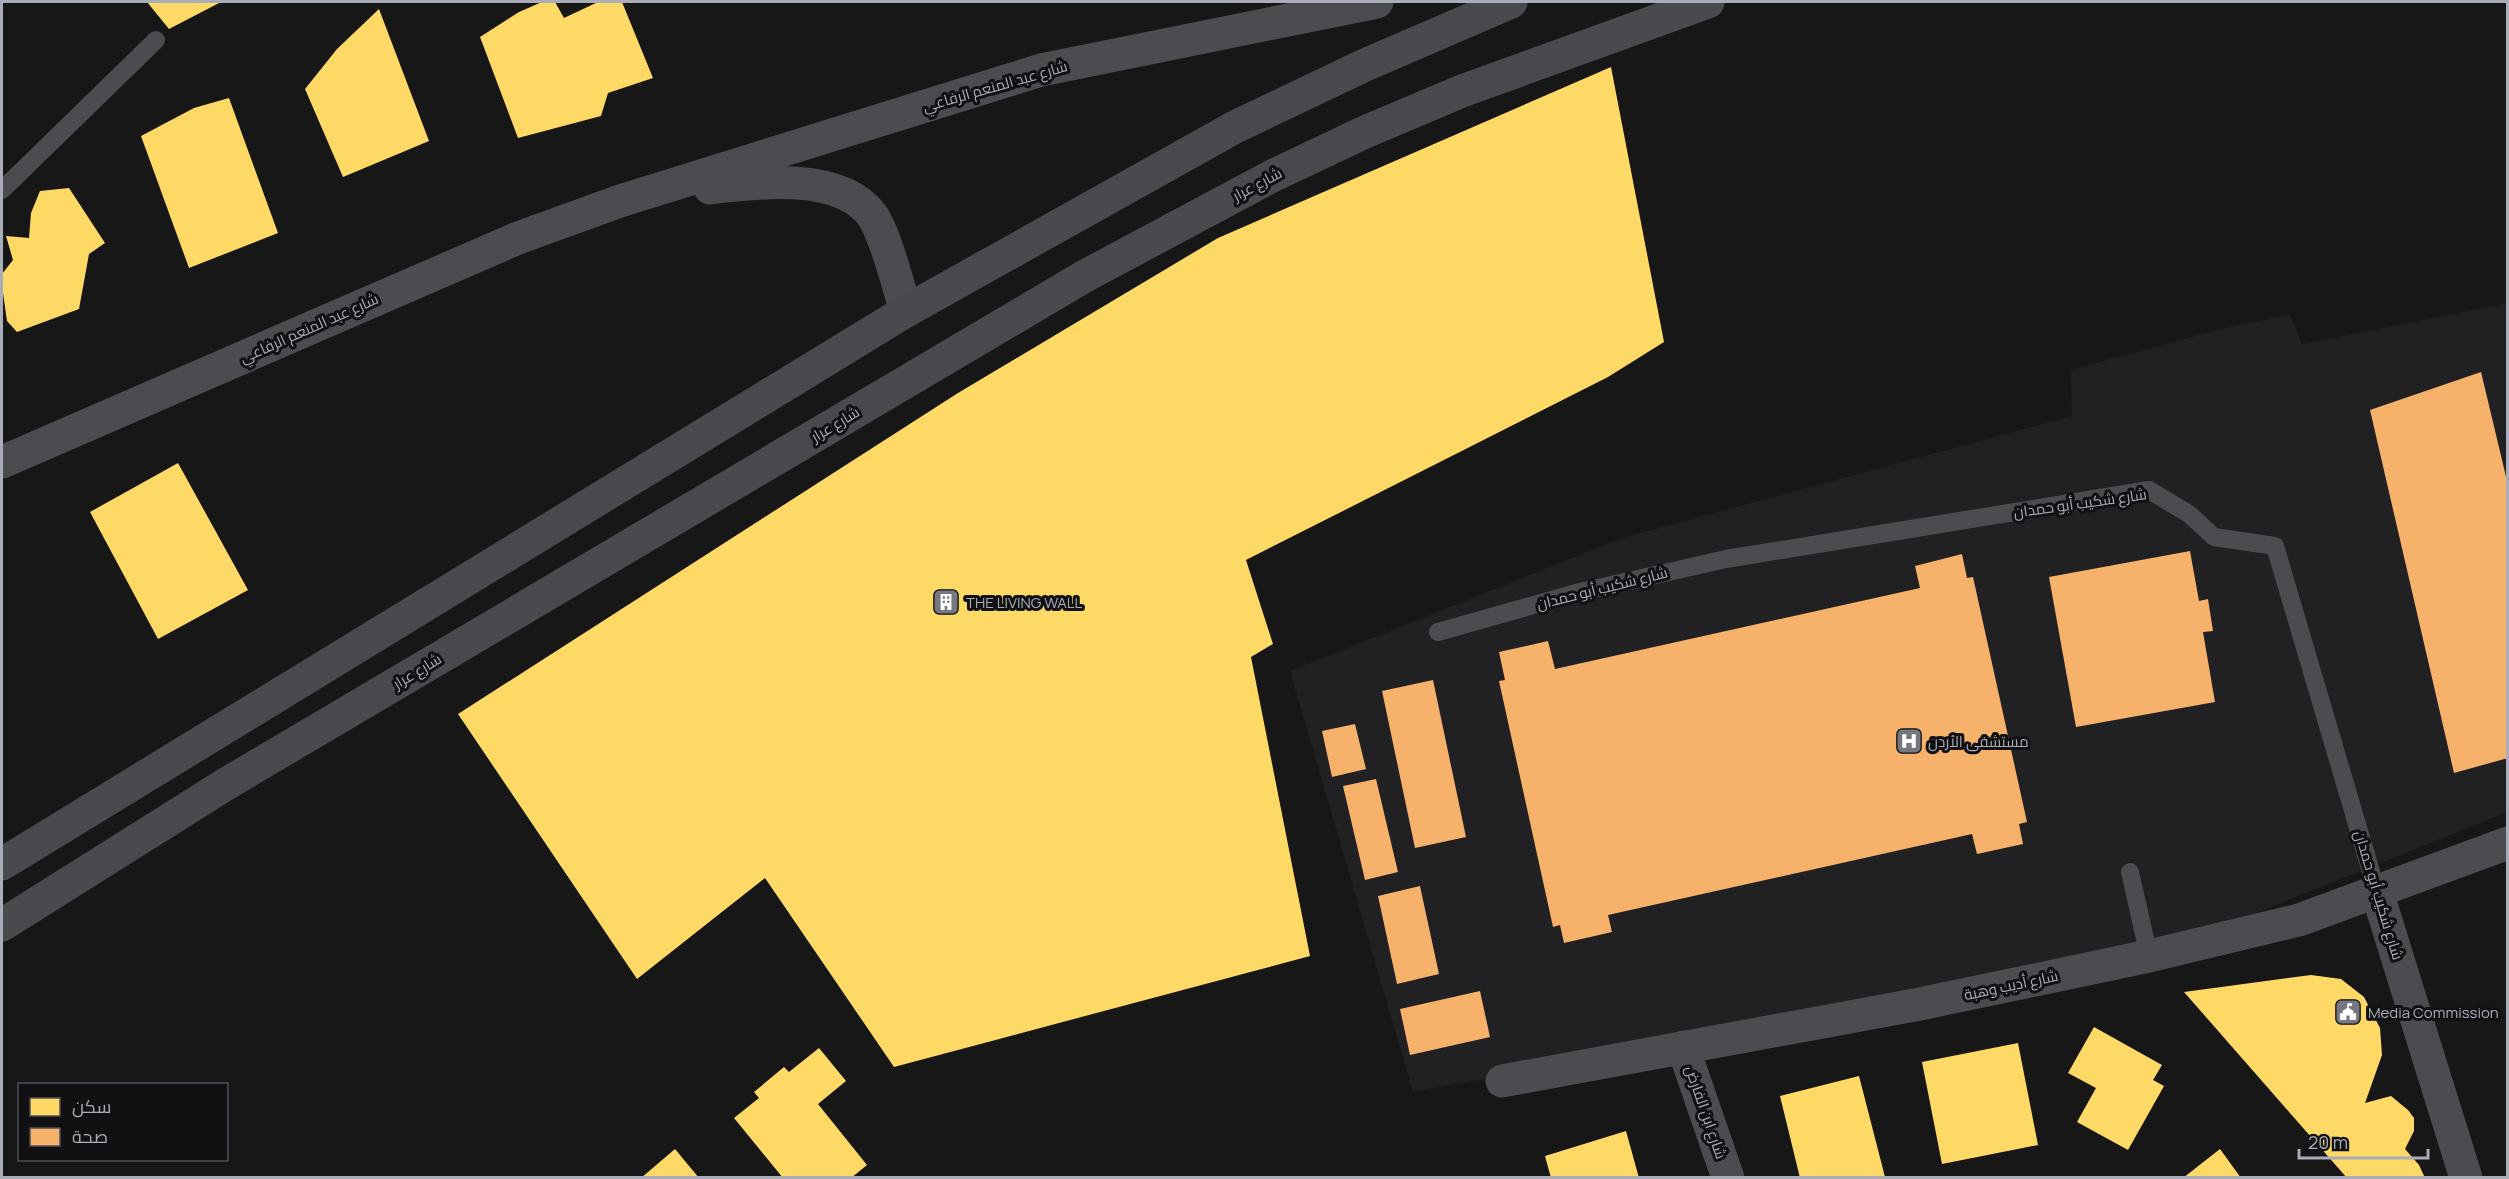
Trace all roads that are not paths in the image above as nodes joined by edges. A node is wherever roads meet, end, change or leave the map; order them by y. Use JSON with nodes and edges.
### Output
{"nodes":[{"id":1,"x":1377,"y":2,"type":"edge"},
{"id":2,"x":1511,"y":2,"type":"edge"},
{"id":3,"x":1708,"y":2,"type":"edge"},
{"id":4,"x":156,"y":40,"type":"dead end"},
{"id":5,"x":2,"y":189,"type":"edge"},
{"id":6,"x":620,"y":201,"type":"junction"},
{"id":7,"x":906,"y":311,"type":"junction"},
{"id":8,"x":2,"y":462,"type":"edge"},
{"id":9,"x":1438,"y":632,"type":"dead end"},
{"id":10,"x":2508,"y":843,"type":"edge"},
{"id":11,"x":2,"y":864,"type":"edge"},
{"id":12,"x":2130,"y":872,"type":"dead end"},
{"id":13,"x":2377,"y":892,"type":"junction"},
{"id":14,"x":2,"y":925,"type":"edge"},
{"id":15,"x":2149,"y":956,"type":"junction"},
{"id":16,"x":1683,"y":1047,"type":"junction"},
{"id":17,"x":1502,"y":1081,"type":"dead end"},
{"id":18,"x":1728,"y":1178,"type":"edge"},
{"id":19,"x":2466,"y":1178,"type":"edge"}],
"edges":[{"from":1,"to":6,"type":"street","name":"شارع عبد المنعم الرفاعي"},
{"from":2,"to":7,"type":"main road"},
{"from":3,"to":14,"type":"main road","name":"شارع عرار"},
{"from":4,"to":5,"type":"lane"},
{"from":6,"to":7,"type":"street","name":"شارع عبد المنعم الرفاعي"},
{"from":6,"to":8,"type":"street","name":"شارع عبد المنعم الرفاعي"},
{"from":7,"to":11,"type":"main road"},
{"from":9,"to":13,"type":"lane","name":"شارع شكيب أبو حمدان"},
{"from":10,"to":13,"type":"street","name":"شارع أديب وهبة"},
{"from":12,"to":15,"type":"lane"},
{"from":13,"to":15,"type":"street","name":"شارع أديب وهبة"},
{"from":13,"to":19,"type":"street","name":"شارع شكيب أبو حمدان"},
{"from":15,"to":16,"type":"street","name":"شارع أديب وهبة"},
{"from":16,"to":17,"type":"street","name":"شارع أديب وهبة"},
{"from":16,"to":18,"type":"street","name":"شارع ابن الفارض"}]}
